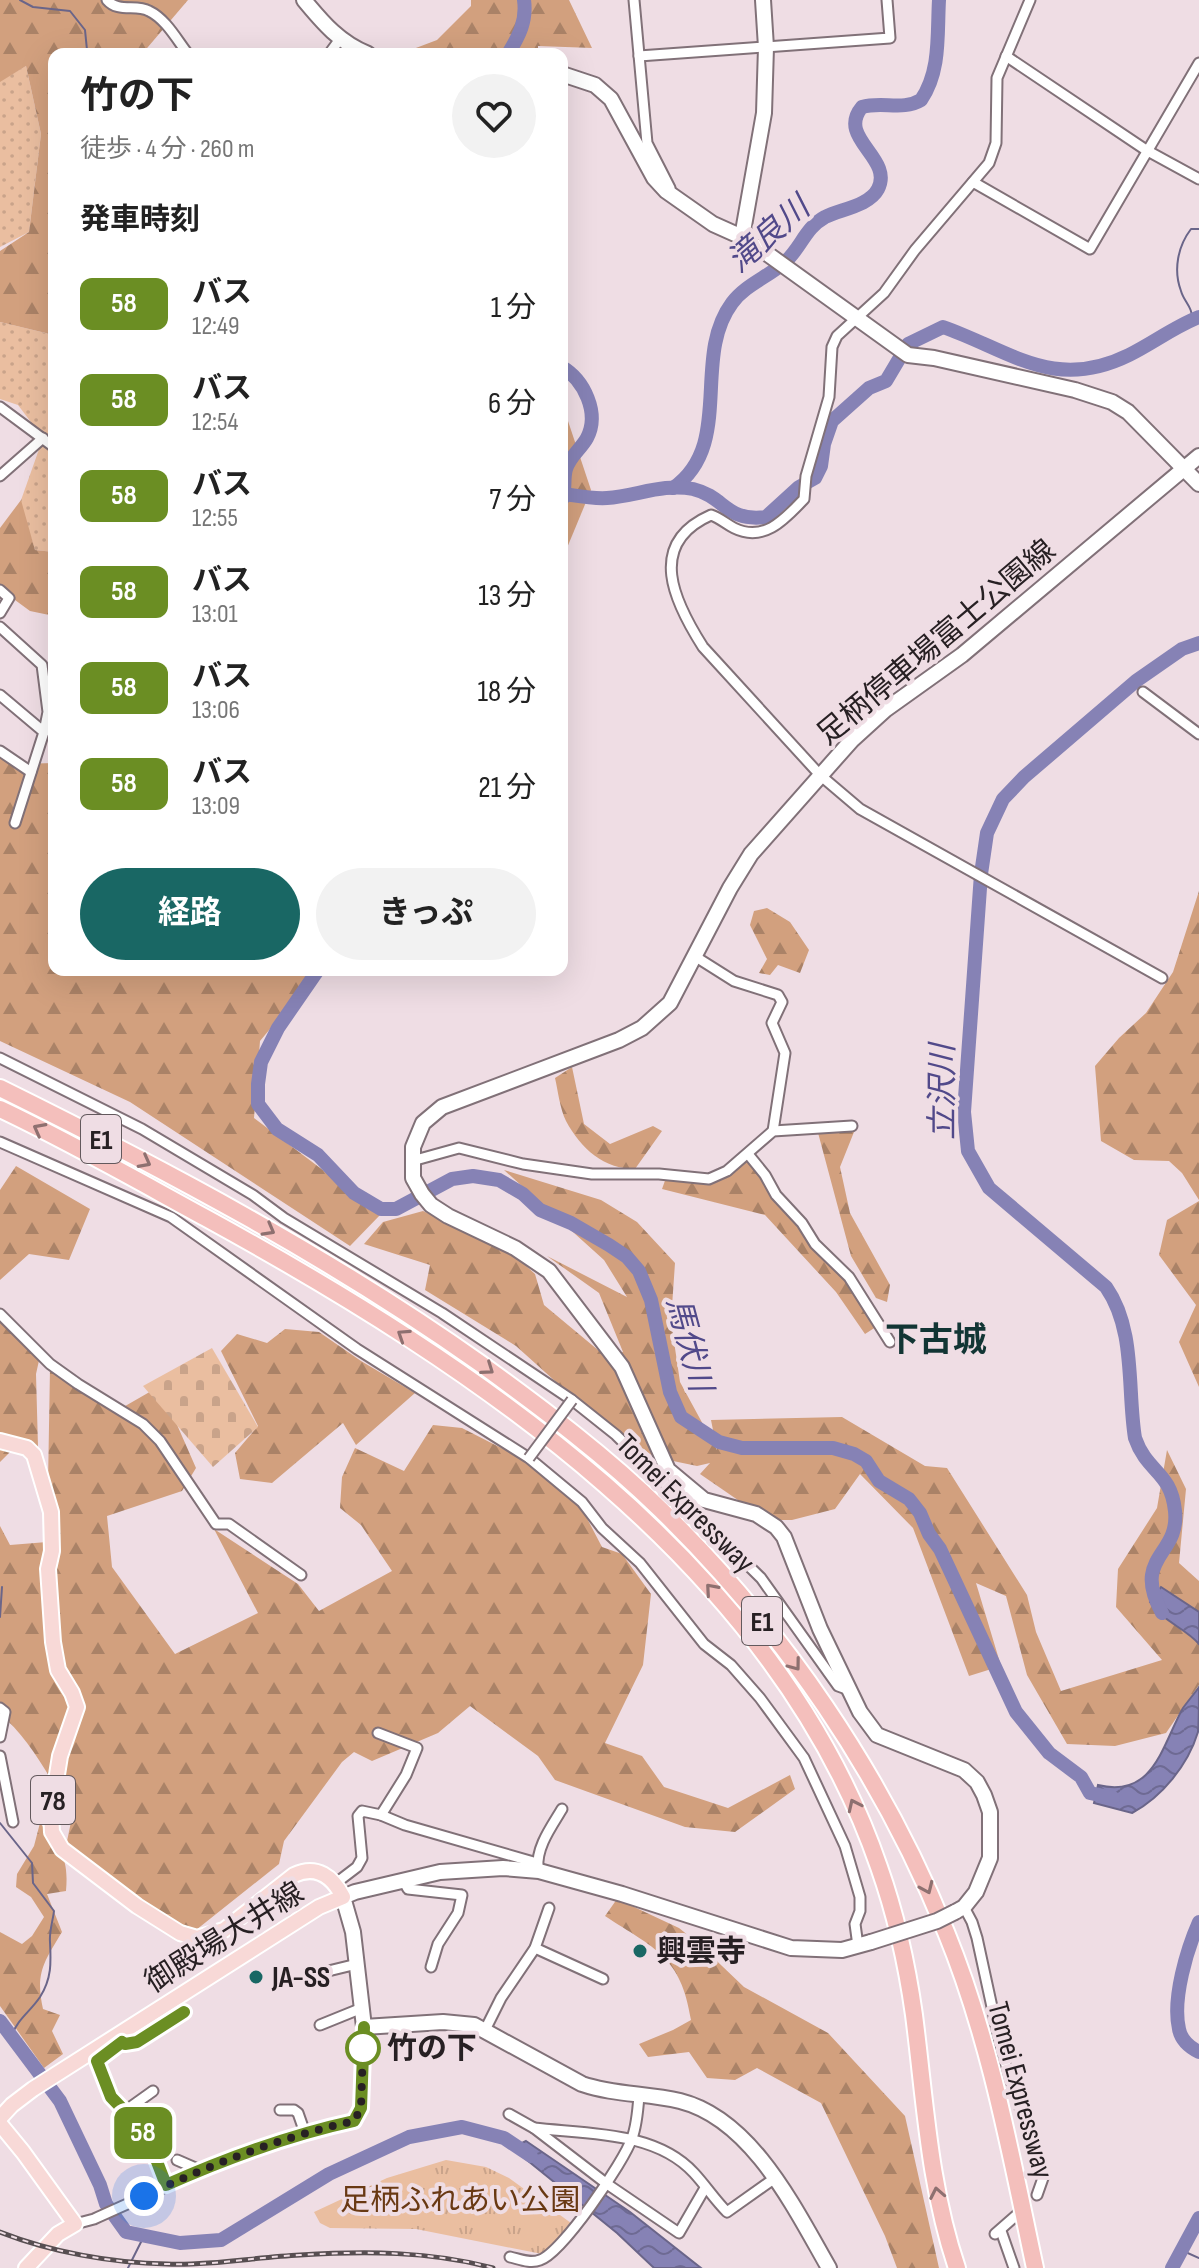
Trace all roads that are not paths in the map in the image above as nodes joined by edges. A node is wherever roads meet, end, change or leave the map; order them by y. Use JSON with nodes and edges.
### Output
{"nodes":[{"id":1,"x":107,"y":0,"type":"edge"},
{"id":2,"x":304,"y":0,"type":"edge"},
{"id":3,"x":634,"y":0,"type":"edge"},
{"id":4,"x":763,"y":0,"type":"edge"},
{"id":5,"x":887,"y":0,"type":"edge"},
{"id":6,"x":1030,"y":0,"type":"edge"},
{"id":7,"x":340,"y":39,"type":"junction"},
{"id":8,"x":766,"y":47,"type":"junction"},
{"id":9,"x":184,"y":48,"type":"edge"},
{"id":10,"x":333,"y":48,"type":"edge"},
{"id":11,"x":357,"y":48,"type":"edge"},
{"id":12,"x":639,"y":56,"type":"junction"},
{"id":13,"x":1006,"y":56,"type":"junction"},
{"id":14,"x":1199,"y":63,"type":"edge"},
{"id":15,"x":568,"y":76,"type":"edge"},
{"id":16,"x":1146,"y":150,"type":"junction"},
{"id":17,"x":1199,"y":179,"type":"edge"},
{"id":18,"x":973,"y":182,"type":"junction"},
{"id":19,"x":676,"y":198,"type":"junction"},
{"id":20,"x":742,"y":237,"type":"junction"},
{"id":21,"x":854,"y":319,"type":"junction"},
{"id":22,"x":0,"y":407,"type":"edge"},
{"id":23,"x":43,"y":438,"type":"junction"},
{"id":24,"x":48,"y":442,"type":"edge"},
{"id":25,"x":1199,"y":456,"type":"edge"},
{"id":26,"x":1183,"y":470,"type":"junction"},
{"id":27,"x":0,"y":476,"type":"edge"},
{"id":28,"x":1199,"y":484,"type":"edge"},
{"id":29,"x":0,"y":590,"type":"edge"},
{"id":30,"x":0,"y":613,"type":"edge"},
{"id":31,"x":0,"y":627,"type":"edge"},
{"id":32,"x":1143,"y":692,"type":"dead end"},
{"id":33,"x":0,"y":695,"type":"edge"},
{"id":34,"x":44,"y":732,"type":"junction"},
{"id":35,"x":1199,"y":734,"type":"edge"},
{"id":36,"x":0,"y":751,"type":"edge"},
{"id":37,"x":31,"y":772,"type":"junction"},
{"id":38,"x":820,"y":775,"type":"junction"},
{"id":39,"x":15,"y":823,"type":"dead end"},
{"id":40,"x":696,"y":957,"type":"junction"},
{"id":41,"x":1162,"y":978,"type":"dead end"},
{"id":42,"x":0,"y":1058,"type":"edge"},
{"id":43,"x":0,"y":1088,"type":"edge"},
{"id":44,"x":0,"y":1109,"type":"edge"},
{"id":45,"x":852,"y":1126,"type":"dead end"},
{"id":46,"x":773,"y":1131,"type":"junction"},
{"id":47,"x":0,"y":1142,"type":"edge"},
{"id":48,"x":748,"y":1154,"type":"junction"},
{"id":49,"x":412,"y":1161,"type":"junction"},
{"id":50,"x":0,"y":1314,"type":"edge"},
{"id":51,"x":890,"y":1342,"type":"dead end"},
{"id":52,"x":572,"y":1400,"type":"junction"},
{"id":53,"x":0,"y":1441,"type":"edge"},
{"id":54,"x":529,"y":1458,"type":"junction"},
{"id":55,"x":301,"y":1575,"type":"dead end"},
{"id":56,"x":849,"y":1690,"type":"junction"},
{"id":57,"x":0,"y":1708,"type":"edge"},
{"id":58,"x":378,"y":1733,"type":"dead end"},
{"id":59,"x":0,"y":1737,"type":"edge"},
{"id":60,"x":0,"y":1756,"type":"edge"},
{"id":61,"x":562,"y":1809,"type":"dead end"},
{"id":62,"x":0,"y":1813,"type":"edge"},
{"id":63,"x":381,"y":1815,"type":"junction"},
{"id":64,"x":538,"y":1867,"type":"junction"},
{"id":65,"x":403,"y":1880,"type":"junction"},
{"id":66,"x":336,"y":1883,"type":"junction"},
{"id":67,"x":343,"y":1897,"type":"junction"},
{"id":68,"x":549,"y":1908,"type":"dead end"},
{"id":69,"x":959,"y":1910,"type":"junction"},
{"id":70,"x":864,"y":1944,"type":"junction"},
{"id":71,"x":535,"y":1948,"type":"junction"},
{"id":72,"x":357,"y":1964,"type":"junction"},
{"id":73,"x":431,"y":1967,"type":"dead end"},
{"id":74,"x":320,"y":1973,"type":"dead end"},
{"id":75,"x":603,"y":1979,"type":"dead end"},
{"id":76,"x":362,"y":2008,"type":"junction"},
{"id":77,"x":184,"y":2012,"type":"dead end"},
{"id":78,"x":320,"y":2025,"type":"dead end"},
{"id":79,"x":364,"y":2027,"type":"junction"},
{"id":80,"x":485,"y":2030,"type":"junction"},
{"id":81,"x":93,"y":2056,"type":"junction"},
{"id":82,"x":153,"y":2091,"type":"dead end"},
{"id":83,"x":639,"y":2095,"type":"junction"},
{"id":84,"x":280,"y":2110,"type":"dead end"},
{"id":85,"x":125,"y":2111,"type":"junction"},
{"id":86,"x":509,"y":2114,"type":"dead end"},
{"id":87,"x":0,"y":2121,"type":"edge"},
{"id":88,"x":534,"y":2128,"type":"junction"},
{"id":89,"x":305,"y":2133,"type":"junction"},
{"id":90,"x":632,"y":2140,"type":"junction"},
{"id":91,"x":177,"y":2160,"type":"dead end"},
{"id":92,"x":200,"y":2170,"type":"junction"},
{"id":93,"x":775,"y":2178,"type":"junction"},
{"id":94,"x":166,"y":2185,"type":"junction"},
{"id":95,"x":606,"y":2186,"type":"junction"},
{"id":96,"x":705,"y":2188,"type":"junction"},
{"id":97,"x":1037,"y":2195,"type":"dead end"},
{"id":98,"x":1019,"y":2213,"type":"dead end"},
{"id":99,"x":75,"y":2224,"type":"junction"},
{"id":100,"x":510,"y":2257,"type":"dead end"},
{"id":101,"x":26,"y":2268,"type":"edge"},
{"id":102,"x":829,"y":2268,"type":"edge"},
{"id":103,"x":957,"y":2268,"type":"edge"},
{"id":104,"x":1014,"y":2268,"type":"edge"},
{"id":105,"x":1035,"y":2268,"type":"edge"}],
"edges":[{"from":1,"to":9,"type":"street"},
{"from":2,"to":7,"type":"main road"},
{"from":3,"to":12,"type":"street"},
{"from":4,"to":8,"type":"main road"},
{"from":5,"to":8,"type":"street"},
{"from":6,"to":13,"type":"street"},
{"from":7,"to":10,"type":"street"},
{"from":7,"to":11,"type":"main road"},
{"from":8,"to":12,"type":"street"},
{"from":8,"to":20,"type":"main road"},
{"from":12,"to":19,"type":"street"},
{"from":13,"to":16,"type":"street"},
{"from":13,"to":18,"type":"street"},
{"from":14,"to":16,"type":"street"},
{"from":15,"to":19,"type":"main road"},
{"from":16,"to":17,"type":"street"},
{"from":16,"to":18,"type":"street"},
{"from":18,"to":21,"type":"street"},
{"from":19,"to":20,"type":"main road"},
{"from":20,"to":21,"type":"main road"},
{"from":21,"to":26,"type":"main road"},
{"from":21,"to":38,"type":"street"},
{"from":22,"to":23,"type":"street"},
{"from":23,"to":24,"type":"street"},
{"from":23,"to":27,"type":"street"},
{"from":25,"to":26,"type":"main road","name":"足柄停車場富士公園線"},
{"from":26,"to":28,"type":"main road"},
{"from":26,"to":38,"type":"main road","name":"足柄停車場富士公園線"},
{"from":29,"to":30,"type":"street"},
{"from":31,"to":34,"type":"street"},
{"from":32,"to":35,"type":"street"},
{"from":33,"to":34,"type":"street"},
{"from":34,"to":37,"type":"street"},
{"from":36,"to":37,"type":"street"},
{"from":37,"to":39,"type":"street"},
{"from":38,"to":40,"type":"main road","name":"足柄停車場富士公園線"},
{"from":38,"to":41,"type":"street"},
{"from":40,"to":46,"type":"street"},
{"from":40,"to":49,"type":"main road","name":"足柄停車場富士公園線"},
{"from":42,"to":52,"type":"street"},
{"from":43,"to":105,"type":"highway","name":"Tomei Expressway","number":"E1","one_way":true},
{"from":103,"to":44,"type":"highway","name":"Tomei Expressway","number":"E1","one_way":true},
{"from":45,"to":46,"type":"street"},
{"from":46,"to":48,"type":"street"},
{"from":47,"to":54,"type":"street"},
{"from":48,"to":49,"type":"street"},
{"from":48,"to":51,"type":"street"},
{"from":49,"to":56,"type":"main road","name":"足柄停車場富士公園線"},
{"from":50,"to":55,"type":"street"},
{"from":52,"to":54,"type":"street","bridge":true},
{"from":52,"to":56,"type":"street"},
{"from":53,"to":66,"type":"main road","name":"御殿場大井線","number":"78"},
{"from":54,"to":70,"type":"street"},
{"from":56,"to":69,"type":"main road","name":"足柄停車場富士公園線"},
{"from":57,"to":59,"type":"street"},
{"from":58,"to":63,"type":"street"},
{"from":60,"to":62,"type":"street"},
{"from":61,"to":64,"type":"street"},
{"from":63,"to":64,"type":"street"},
{"from":63,"to":66,"type":"street"},
{"from":64,"to":65,"type":"main road"},
{"from":64,"to":70,"type":"main road"},
{"from":65,"to":67,"type":"main road"},
{"from":65,"to":73,"type":"street"},
{"from":66,"to":67,"type":"main road","name":"御殿場大井線"},
{"from":67,"to":72,"type":"main road"},
{"from":67,"to":81,"type":"main road","name":"御殿場大井線"},
{"from":68,"to":71,"type":"street"},
{"from":69,"to":70,"type":"main road","bridge":true},
{"from":69,"to":97,"type":"street"},
{"from":71,"to":75,"type":"street"},
{"from":71,"to":80,"type":"street"},
{"from":72,"to":74,"type":"street"},
{"from":72,"to":76,"type":"main road"},
{"from":76,"to":78,"type":"street"},
{"from":76,"to":79,"type":"main road"},
{"from":77,"to":81,"type":"street"},
{"from":79,"to":80,"type":"main road"},
{"from":79,"to":89,"type":"street"},
{"from":80,"to":83,"type":"main road"},
{"from":81,"to":85,"type":"street"},
{"from":81,"to":87,"type":"main road","name":"御殿場大井線"},
{"from":82,"to":85,"type":"street"},
{"from":83,"to":90,"type":"street"},
{"from":83,"to":93,"type":"main road"},
{"from":84,"to":89,"type":"street"},
{"from":85,"to":94,"type":"street"},
{"from":86,"to":88,"type":"street"},
{"from":87,"to":99,"type":"main road","name":"御殿場大井線"},
{"from":88,"to":90,"type":"street"},
{"from":88,"to":95,"type":"street"},
{"from":89,"to":92,"type":"street"},
{"from":90,"to":95,"type":"street"},
{"from":90,"to":96,"type":"street"},
{"from":91,"to":92,"type":"street"},
{"from":92,"to":94,"type":"street"},
{"from":93,"to":96,"type":"street"},
{"from":93,"to":102,"type":"main road"},
{"from":94,"to":99,"type":"street"},
{"from":95,"to":96,"type":"street"},
{"from":95,"to":100,"type":"street"},
{"from":98,"to":104,"type":"street"},
{"from":99,"to":101,"type":"main road"}]}
